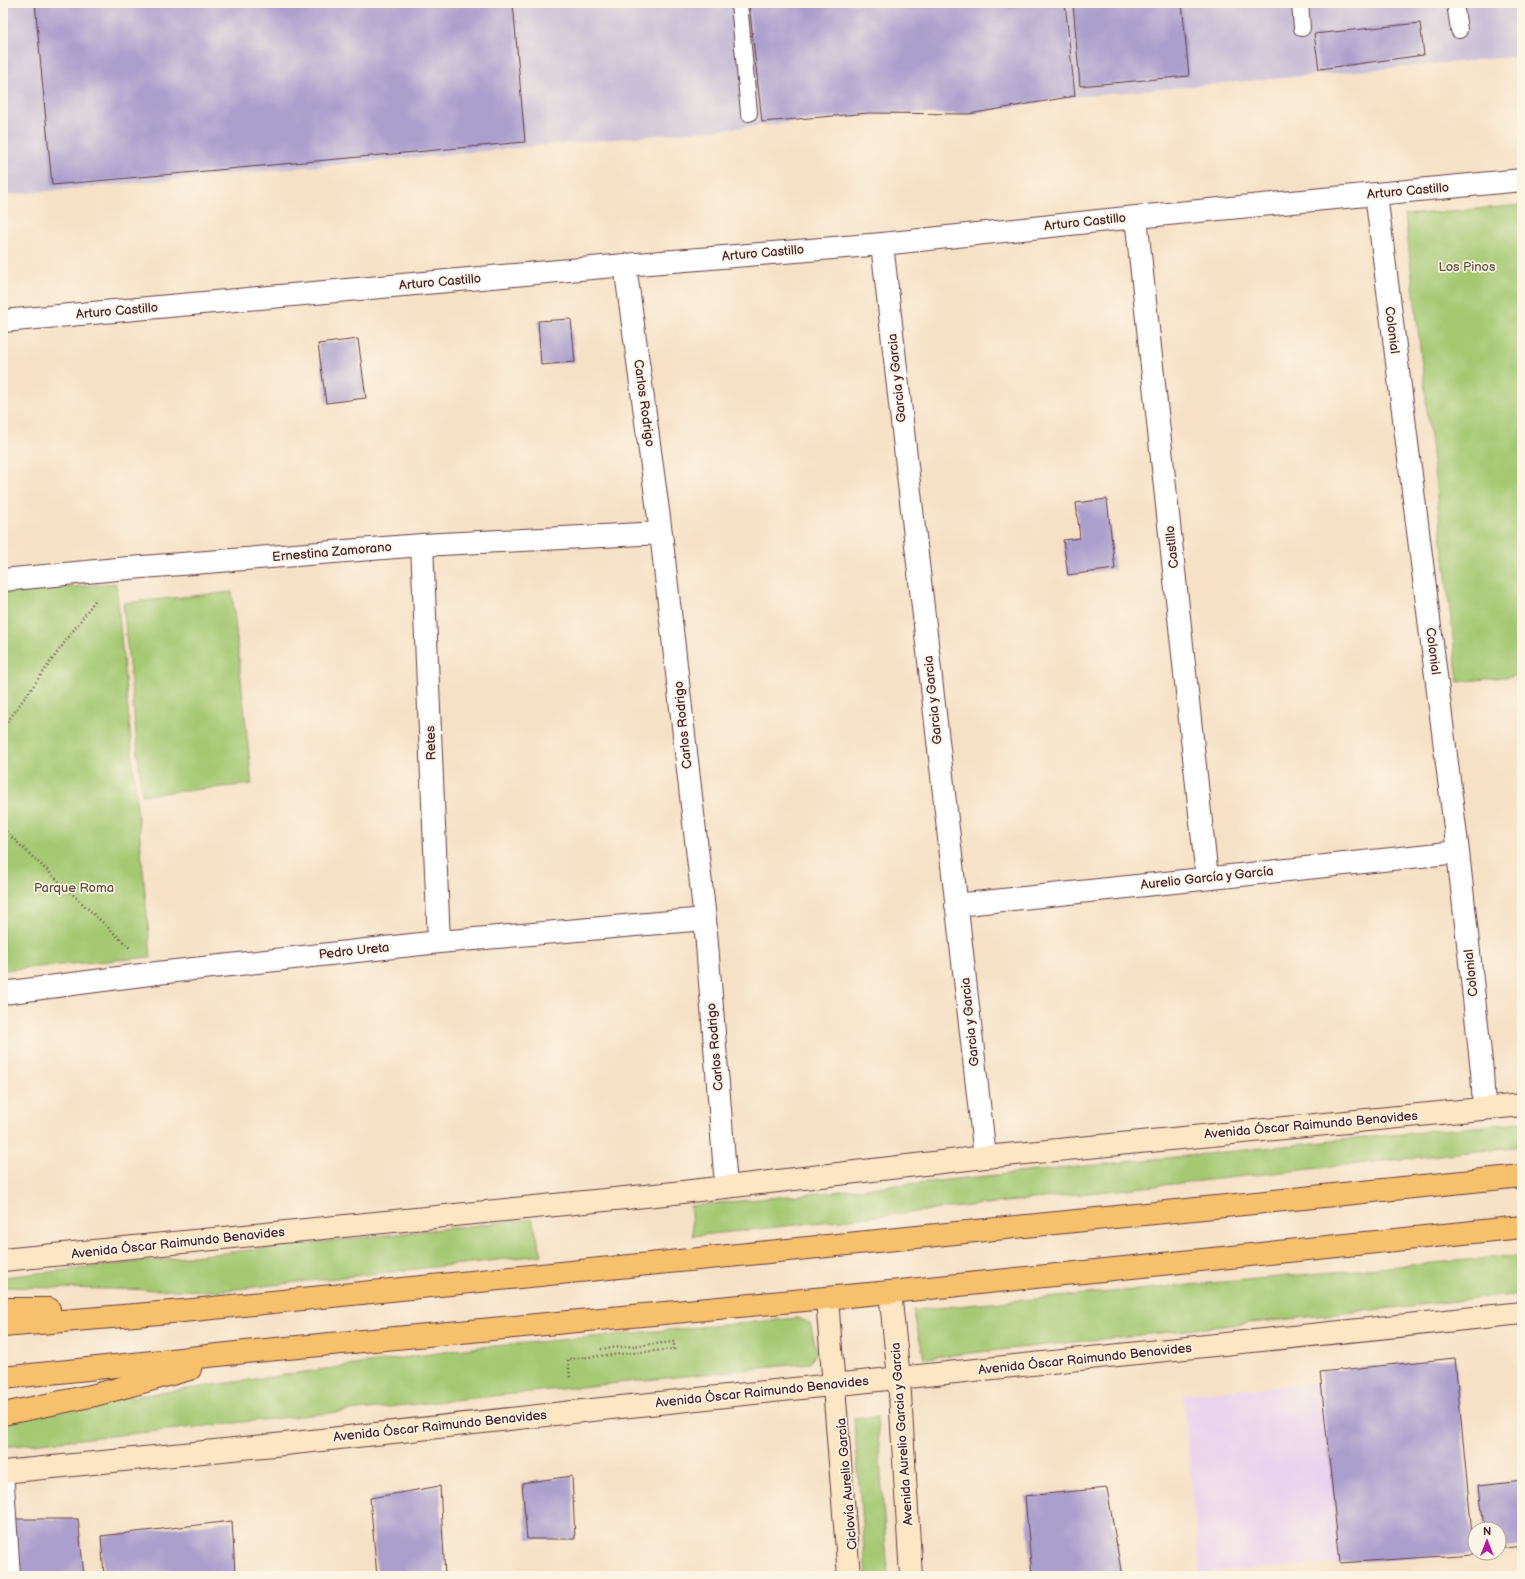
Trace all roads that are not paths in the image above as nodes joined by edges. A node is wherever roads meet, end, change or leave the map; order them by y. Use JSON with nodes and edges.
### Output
{"nodes":[{"id":1,"x":739,"y":3,"type":"edge"},
{"id":2,"x":1300,"y":3,"type":"edge"},
{"id":3,"x":1455,"y":3,"type":"edge"},
{"id":4,"x":1302,"y":28,"type":"dead end"},
{"id":5,"x":1459,"y":30,"type":"dead end"},
{"id":6,"x":749,"y":114,"type":"dead end"},
{"id":7,"x":1522,"y":180,"type":"edge"},
{"id":8,"x":1376,"y":194,"type":"junction"},
{"id":9,"x":1136,"y":217,"type":"junction"},
{"id":10,"x":882,"y":244,"type":"junction"},
{"id":11,"x":625,"y":265,"type":"junction"},
{"id":12,"x":3,"y":321,"type":"edge"},
{"id":13,"x":661,"y":533,"type":"junction"},
{"id":14,"x":422,"y":545,"type":"junction"},
{"id":15,"x":3,"y":580,"type":"edge"},
{"id":16,"x":1458,"y":852,"type":"junction"},
{"id":17,"x":1207,"y":878,"type":"junction"},
{"id":18,"x":956,"y":905,"type":"junction"},
{"id":19,"x":705,"y":919,"type":"junction"},
{"id":20,"x":439,"y":942,"type":"junction"},
{"id":21,"x":3,"y":993,"type":"edge"},
{"id":22,"x":1522,"y":1105,"type":"edge"},
{"id":23,"x":1484,"y":1109,"type":"junction"},
{"id":24,"x":985,"y":1157,"type":"junction"},
{"id":25,"x":1522,"y":1176,"type":"edge"},
{"id":26,"x":726,"y":1186,"type":"junction"},
{"id":27,"x":1522,"y":1227,"type":"edge"},
{"id":28,"x":3,"y":1260,"type":"edge"},
{"id":29,"x":890,"y":1292,"type":"junction"},
{"id":30,"x":827,"y":1299,"type":"junction"},
{"id":31,"x":3,"y":1309,"type":"edge"},
{"id":32,"x":183,"y":1310,"type":"junction"},
{"id":33,"x":1522,"y":1313,"type":"edge"},
{"id":34,"x":3,"y":1326,"type":"edge"},
{"id":35,"x":255,"y":1352,"type":"junction"},
{"id":36,"x":3,"y":1378,"type":"edge"},
{"id":37,"x":899,"y":1378,"type":"junction"},
{"id":38,"x":834,"y":1385,"type":"junction"},
{"id":39,"x":3,"y":1414,"type":"edge"},
{"id":40,"x":3,"y":1472,"type":"edge"},
{"id":41,"x":3,"y":1485,"type":"edge"},
{"id":42,"x":9,"y":1576,"type":"edge"},
{"id":43,"x":849,"y":1576,"type":"edge"},
{"id":44,"x":911,"y":1576,"type":"edge"}],
"edges":[{"from":1,"to":6,"type":"lane"},
{"from":2,"to":4,"type":"lane"},
{"from":3,"to":5,"type":"lane"},
{"from":7,"to":8,"type":"street","name":"Arturo Castillo"},
{"from":8,"to":9,"type":"street","name":"Arturo Castillo"},
{"from":8,"to":16,"type":"street","name":"Colonial"},
{"from":9,"to":10,"type":"street","name":"Arturo Castillo"},
{"from":9,"to":17,"type":"street","name":"Castillo"},
{"from":10,"to":11,"type":"street","name":"Arturo Castillo"},
{"from":10,"to":18,"type":"street","name":"Garcia y Garcia"},
{"from":11,"to":12,"type":"street","name":"Arturo Castillo"},
{"from":11,"to":13,"type":"street","name":"Carlos Rodrigo"},
{"from":13,"to":14,"type":"street","name":"Ernestina Zamorano"},
{"from":13,"to":19,"type":"street","name":"Carlos Rodrigo"},
{"from":14,"to":15,"type":"street","name":"Ernestina Zamorano"},
{"from":14,"to":20,"type":"street","name":"Retes"},
{"from":16,"to":17,"type":"street","name":"Aurelio García y García"},
{"from":16,"to":23,"type":"street","name":"Colonial"},
{"from":17,"to":18,"type":"street","name":"Aurelio García y García"},
{"from":18,"to":24,"type":"street","name":"Garcia y Garcia"},
{"from":19,"to":20,"type":"street","name":"Pedro Ureta"},
{"from":19,"to":26,"type":"street","name":"Carlos Rodrigo"},
{"from":20,"to":21,"type":"street","name":"Pedro Ureta"},
{"from":22,"to":23,"type":"main road","name":"Avenida Óscar Raimundo Benavides"},
{"from":23,"to":24,"type":"main road","name":"Avenida Óscar Raimundo Benavides"},
{"from":24,"to":26,"type":"main road","name":"Avenida Óscar Raimundo Benavides"},
{"from":25,"to":32,"type":"main road"},
{"from":26,"to":28,"type":"main road","name":"Avenida Óscar Raimundo Benavides"},
{"from":27,"to":29,"type":"main road"},
{"from":29,"to":30,"type":"main road"},
{"from":29,"to":37,"type":"main road","name":"Avenida Aurelio Garcia y Garcia"},
{"from":30,"to":35,"type":"main road"},
{"from":30,"to":38,"type":"main road"},
{"from":31,"to":32,"type":"main road"},
{"from":32,"to":34,"type":"main road"},
{"from":33,"to":37,"type":"main road","name":"Avenida Óscar Raimundo Benavides"},
{"from":35,"to":36,"type":"main road"},
{"from":35,"to":39,"type":"main road"},
{"from":37,"to":38,"type":"main road","name":"Avenida Óscar Raimundo Benavides"},
{"from":37,"to":44,"type":"main road","name":"Avenida Aurelio Garcia y Garcia"},
{"from":38,"to":40,"type":"main road","name":"Avenida Óscar Raimundo Benavides"},
{"from":38,"to":43,"type":"main road"},
{"from":41,"to":42,"type":"street"}]}
